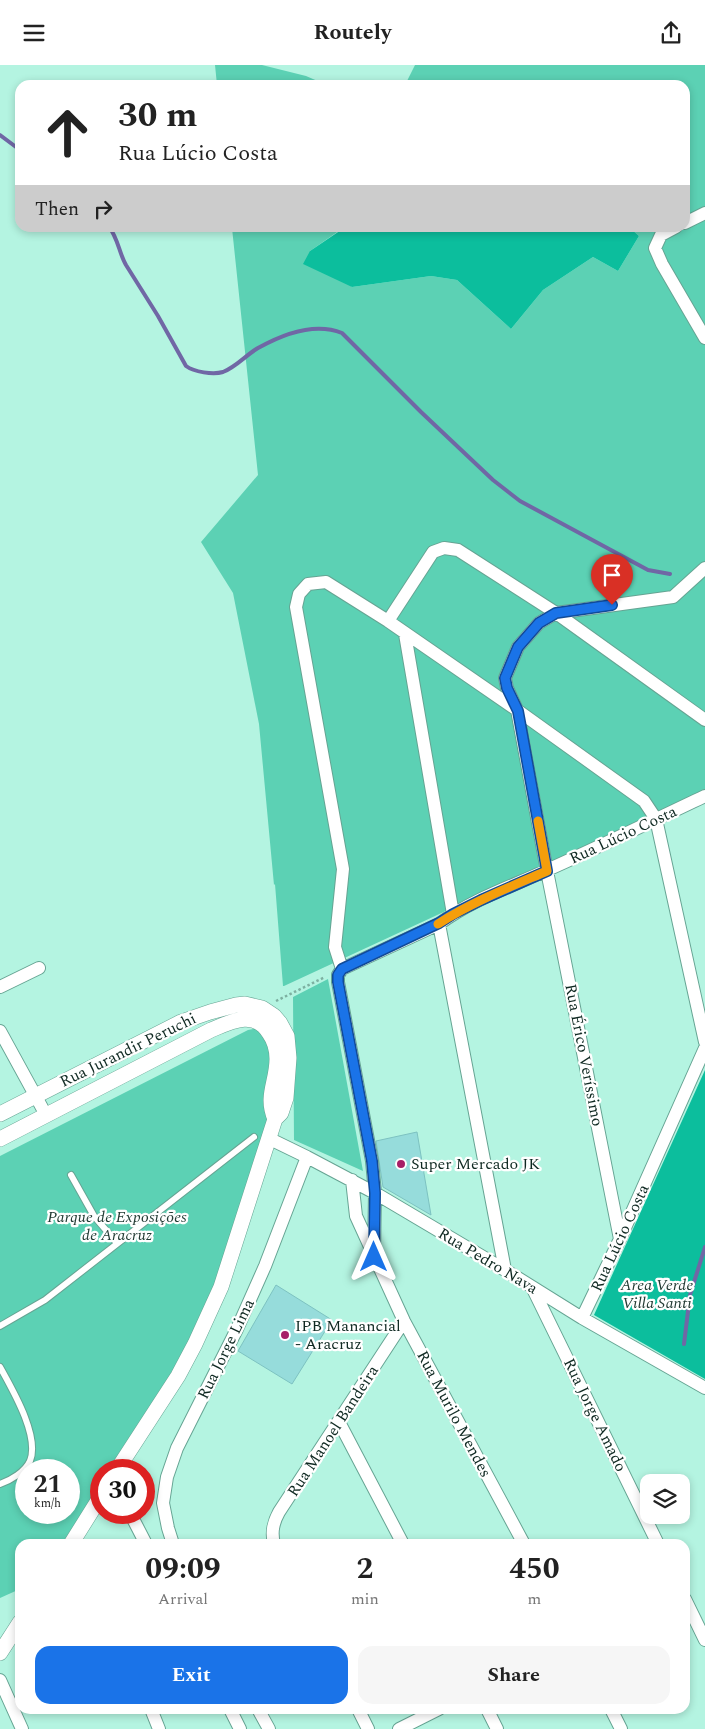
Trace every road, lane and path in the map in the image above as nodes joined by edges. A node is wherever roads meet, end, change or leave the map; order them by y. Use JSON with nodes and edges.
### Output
{"nodes":[{"id":1,"x":705,"y":213,"type":"edge"},
{"id":2,"x":690,"y":220,"type":"edge"},
{"id":3,"x":667,"y":232,"type":"edge"},
{"id":4,"x":705,"y":337,"type":"edge"},
{"id":5,"x":705,"y":567,"type":"edge"},
{"id":6,"x":556,"y":613,"type":"junction"},
{"id":7,"x":388,"y":621,"type":"junction"},
{"id":8,"x":405,"y":634,"type":"junction"},
{"id":9,"x":518,"y":711,"type":"junction"},
{"id":10,"x":705,"y":720,"type":"edge"},
{"id":11,"x":705,"y":796,"type":"edge"},
{"id":12,"x":656,"y":819,"type":"junction"},
{"id":13,"x":547,"y":871,"type":"junction"},
{"id":14,"x":453,"y":914,"type":"junction"},
{"id":15,"x":439,"y":923,"type":"junction"},
{"id":16,"x":38,"y":968,"type":"dead end"},
{"id":17,"x":342,"y":969,"type":"junction"},
{"id":18,"x":0,"y":987,"type":"edge"},
{"id":19,"x":262,"y":1008,"type":"junction"},
{"id":20,"x":0,"y":1031,"type":"edge"},
{"id":21,"x":705,"y":1042,"type":"edge"},
{"id":22,"x":705,"y":1048,"type":"edge"},
{"id":23,"x":280,"y":1086,"type":"junction"},
{"id":24,"x":34,"y":1096,"type":"junction"},
{"id":25,"x":0,"y":1114,"type":"edge"},
{"id":26,"x":46,"y":1115,"type":"junction"},
{"id":27,"x":261,"y":1138,"type":"junction"},
{"id":28,"x":0,"y":1139,"type":"edge"},
{"id":29,"x":308,"y":1157,"type":"junction"},
{"id":30,"x":71,"y":1175,"type":"dead end"},
{"id":31,"x":352,"y":1180,"type":"junction"},
{"id":32,"x":375,"y":1193,"type":"junction"},
{"id":33,"x":620,"y":1239,"type":"junction"},
{"id":34,"x":117,"y":1243,"type":"junction"},
{"id":35,"x":374,"y":1257,"type":"junction"},
{"id":36,"x":504,"y":1270,"type":"junction"},
{"id":37,"x":532,"y":1287,"type":"junction"},
{"id":38,"x":582,"y":1319,"type":"junction"},
{"id":39,"x":404,"y":1321,"type":"junction"},
{"id":40,"x":0,"y":1326,"type":"edge"},
{"id":41,"x":0,"y":1367,"type":"edge"},
{"id":42,"x":705,"y":1388,"type":"edge"},
{"id":43,"x":340,"y":1422,"type":"junction"},
{"id":44,"x":124,"y":1459,"type":"edge"},
{"id":45,"x":0,"y":1484,"type":"edge"},
{"id":46,"x":90,"y":1516,"type":"edge"},
{"id":47,"x":136,"y":1524,"type":"edge"},
{"id":48,"x":78,"y":1539,"type":"edge"},
{"id":49,"x":143,"y":1539,"type":"edge"},
{"id":50,"x":171,"y":1539,"type":"edge"},
{"id":51,"x":273,"y":1539,"type":"edge"},
{"id":52,"x":400,"y":1539,"type":"edge"},
{"id":53,"x":521,"y":1539,"type":"edge"},
{"id":54,"x":656,"y":1539,"type":"edge"},
{"id":55,"x":690,"y":1609,"type":"edge"},
{"id":56,"x":15,"y":1630,"type":"edge"},
{"id":57,"x":705,"y":1640,"type":"edge"},
{"id":58,"x":0,"y":1653,"type":"edge"},
{"id":59,"x":0,"y":1680,"type":"edge"},
{"id":60,"x":15,"y":1713,"type":"edge"},
{"id":61,"x":15,"y":1714,"type":"edge"},
{"id":62,"x":153,"y":1714,"type":"edge"},
{"id":63,"x":232,"y":1714,"type":"edge"},
{"id":64,"x":260,"y":1714,"type":"edge"},
{"id":65,"x":360,"y":1714,"type":"edge"},
{"id":66,"x":429,"y":1714,"type":"edge"},
{"id":67,"x":490,"y":1714,"type":"edge"},
{"id":68,"x":614,"y":1714,"type":"edge"},
{"id":69,"x":22,"y":1729,"type":"edge"},
{"id":70,"x":160,"y":1729,"type":"edge"},
{"id":71,"x":240,"y":1729,"type":"edge"},
{"id":72,"x":268,"y":1729,"type":"edge"},
{"id":73,"x":368,"y":1729,"type":"edge"},
{"id":74,"x":398,"y":1729,"type":"edge"},
{"id":75,"x":497,"y":1729,"type":"edge"},
{"id":76,"x":622,"y":1729,"type":"edge"}],
"edges":[{"from":1,"to":2,"type":"street"},
{"from":3,"to":4,"type":"street"},
{"from":5,"to":6,"type":"street"},
{"from":6,"to":7,"type":"street"},
{"from":6,"to":9,"type":"street"},
{"from":6,"to":10,"type":"street"},
{"from":7,"to":8,"type":"street"},
{"from":7,"to":17,"type":"street"},
{"from":8,"to":9,"type":"street"},
{"from":8,"to":14,"type":"street"},
{"from":9,"to":12,"type":"street"},
{"from":9,"to":13,"type":"street","name":"Rua Érico Veríssimo"},
{"from":11,"to":12,"type":"street","name":"Rua Lúcio Costa"},
{"from":12,"to":13,"type":"street","name":"Rua Lúcio Costa"},
{"from":12,"to":21,"type":"street"},
{"from":13,"to":14,"type":"street","name":"Rua Lúcio Costa"},
{"from":13,"to":33,"type":"street","name":"Rua Érico Veríssimo"},
{"from":14,"to":15,"type":"street","name":"Rua Lúcio Costa"},
{"from":15,"to":17,"type":"street","name":"Rua Lúcio Costa"},
{"from":15,"to":36,"type":"street"},
{"from":16,"to":18,"type":"street"},
{"from":17,"to":19,"type":"path"},
{"from":17,"to":32,"type":"street"},
{"from":19,"to":23,"type":"street"},
{"from":19,"to":24,"type":"street","name":"Rua Jurandir Peruchi"},
{"from":20,"to":24,"type":"street"},
{"from":22,"to":33,"type":"street","name":"Rua Lúcio Costa"},
{"from":23,"to":26,"type":"street","name":"Rua Jurandir Peruchi"},
{"from":23,"to":27,"type":"street"},
{"from":24,"to":25,"type":"street","name":"Rua Jurandir Peruchi"},
{"from":24,"to":26,"type":"street"},
{"from":26,"to":28,"type":"street","name":"Rua Jurandir Peruchi"},
{"from":27,"to":29,"type":"street","name":"Rua Pedro Nava"},
{"from":27,"to":34,"type":"lane"},
{"from":27,"to":44,"type":"street"},
{"from":29,"to":31,"type":"street","name":"Rua Pedro Nava"},
{"from":29,"to":50,"type":"street","name":"Rua Jorge Lima"},
{"from":30,"to":34,"type":"lane"},
{"from":31,"to":32,"type":"street","name":"Rua Pedro Nava"},
{"from":31,"to":35,"type":"street","name":"Rua Murilo Mendes"},
{"from":32,"to":35,"type":"street","name":"Rua Murilo Mendes"},
{"from":32,"to":36,"type":"street","name":"Rua Pedro Nava"},
{"from":33,"to":38,"type":"street","name":"Rua Lúcio Costa"},
{"from":34,"to":40,"type":"lane"},
{"from":35,"to":39,"type":"street","name":"Rua Murilo Mendes"},
{"from":36,"to":37,"type":"street","name":"Rua Pedro Nava"},
{"from":37,"to":38,"type":"street","name":"Rua Pedro Nava"},
{"from":37,"to":54,"type":"street","name":"Rua Jorge Amado"},
{"from":38,"to":42,"type":"street","name":"Rua Pedro Nava"},
{"from":39,"to":43,"type":"street","name":"Rua Manoel Bandeira"},
{"from":39,"to":53,"type":"street","name":"Rua Murilo Mendes"},
{"from":41,"to":45,"type":"lane"},
{"from":43,"to":51,"type":"street","name":"Rua Manoel Bandeira"},
{"from":43,"to":52,"type":"street"},
{"from":46,"to":48,"type":"street"},
{"from":47,"to":49,"type":"street"},
{"from":55,"to":57,"type":"street"},
{"from":56,"to":58,"type":"street"},
{"from":59,"to":60,"type":"street"},
{"from":61,"to":69,"type":"street"},
{"from":62,"to":70,"type":"street"},
{"from":63,"to":71,"type":"street"},
{"from":64,"to":72,"type":"street"},
{"from":65,"to":73,"type":"street"},
{"from":66,"to":74,"type":"street"},
{"from":67,"to":75,"type":"street"},
{"from":68,"to":76,"type":"street"}]}
